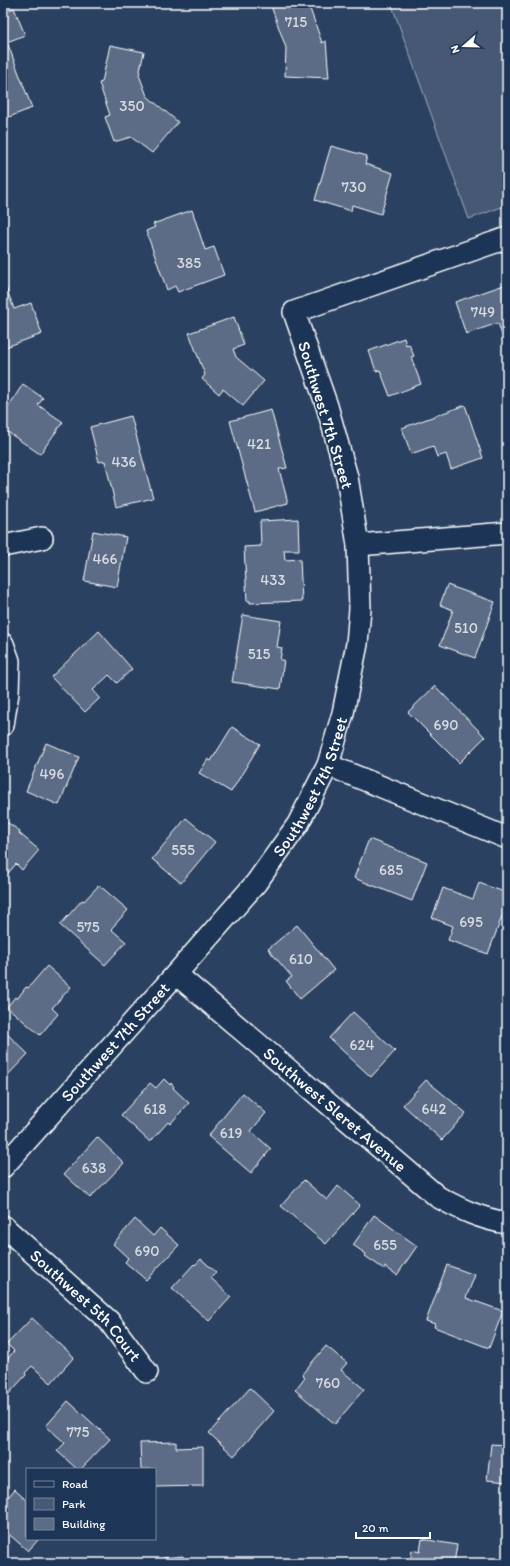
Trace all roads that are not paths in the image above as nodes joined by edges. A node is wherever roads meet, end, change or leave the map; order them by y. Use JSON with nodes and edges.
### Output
{"nodes":[{"id":1,"x":507,"y":238,"type":"edge"},
{"id":2,"x":507,"y":533,"type":"edge"},
{"id":3,"x":42,"y":538,"type":"dead end"},
{"id":4,"x":358,"y":545,"type":"junction"},
{"id":5,"x":3,"y":546,"type":"edge"},
{"id":6,"x":3,"y":644,"type":"edge"},
{"id":7,"x":3,"y":725,"type":"edge"},
{"id":8,"x":328,"y":766,"type":"junction"},
{"id":9,"x":507,"y":838,"type":"edge"},
{"id":10,"x":176,"y":974,"type":"junction"},
{"id":11,"x":3,"y":1167,"type":"edge"},
{"id":12,"x":507,"y":1223,"type":"edge"},
{"id":13,"x":3,"y":1226,"type":"edge"},
{"id":14,"x":147,"y":1372,"type":"dead end"}],
"edges":[{"from":1,"to":4,"type":"street","name":"Southwest 7th Street"},
{"from":2,"to":4,"type":"street"},
{"from":3,"to":5,"type":"street"},
{"from":4,"to":8,"type":"street","name":"Southwest 7th Street"},
{"from":6,"to":7,"type":"street"},
{"from":8,"to":9,"type":"street"},
{"from":8,"to":10,"type":"street","name":"Southwest 7th Street"},
{"from":10,"to":11,"type":"street","name":"Southwest 7th Street"},
{"from":10,"to":12,"type":"street","name":"Southwest Sleret Avenue"},
{"from":13,"to":14,"type":"street","name":"Southwest 5th Court"}]}
